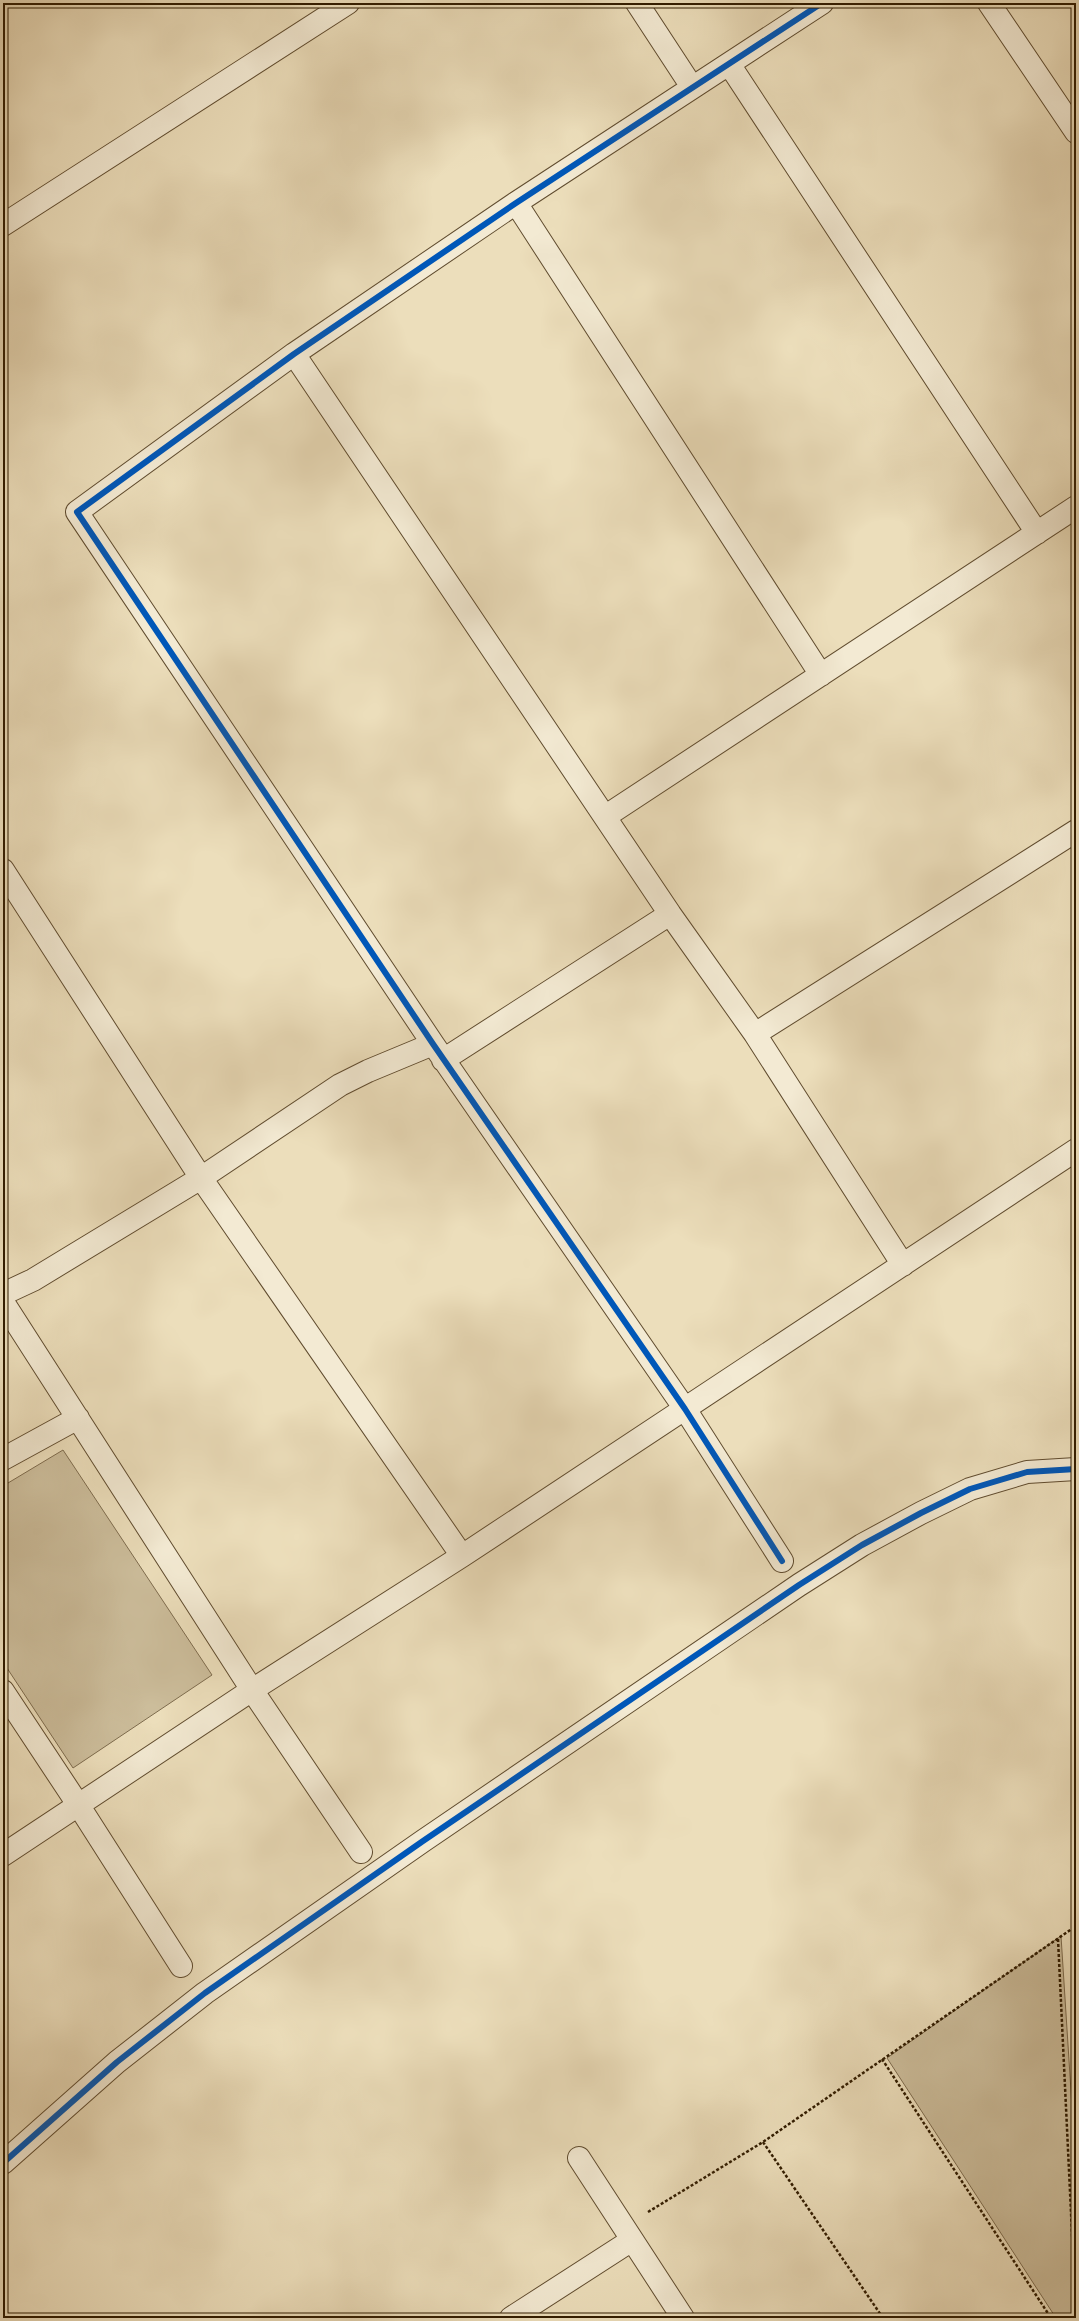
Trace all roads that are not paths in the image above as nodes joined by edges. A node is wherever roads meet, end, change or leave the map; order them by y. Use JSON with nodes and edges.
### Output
{"nodes":[{"id":1,"x":348,"y":3,"type":"edge"},
{"id":2,"x":636,"y":3,"type":"edge"},
{"id":3,"x":822,"y":3,"type":"edge"},
{"id":4,"x":989,"y":3,"type":"edge"},
{"id":5,"x":729,"y":64,"type":"junction"},
{"id":6,"x":692,"y":87,"type":"junction"},
{"id":7,"x":1076,"y":132,"type":"edge"},
{"id":8,"x":516,"y":203,"type":"junction"},
{"id":9,"x":3,"y":225,"type":"edge"},
{"id":10,"x":294,"y":354,"type":"junction"},
{"id":11,"x":1076,"y":507,"type":"edge"},
{"id":12,"x":1036,"y":533,"type":"junction"},
{"id":13,"x":821,"y":675,"type":"junction"},
{"id":14,"x":606,"y":816,"type":"junction"},
{"id":15,"x":1076,"y":830,"type":"edge"},
{"id":16,"x":3,"y":870,"type":"edge"},
{"id":17,"x":670,"y":914,"type":"junction"},
{"id":18,"x":755,"y":1034,"type":"junction"},
{"id":19,"x":438,"y":1052,"type":"junction"},
{"id":20,"x":1076,"y":1150,"type":"edge"},
{"id":21,"x":201,"y":1178,"type":"junction"},
{"id":22,"x":903,"y":1265,"type":"junction"},
{"id":23,"x":3,"y":1294,"type":"edge"},
{"id":24,"x":3,"y":1302,"type":"edge"},
{"id":25,"x":684,"y":1409,"type":"junction"},
{"id":26,"x":78,"y":1418,"type":"junction"},
{"id":27,"x":3,"y":1459,"type":"edge"},
{"id":28,"x":1076,"y":1469,"type":"edge"},
{"id":29,"x":462,"y":1556,"type":"junction"},
{"id":30,"x":782,"y":1561,"type":"dead end"},
{"id":31,"x":252,"y":1690,"type":"junction"},
{"id":32,"x":3,"y":1691,"type":"edge"},
{"id":33,"x":79,"y":1806,"type":"junction"},
{"id":34,"x":360,"y":1852,"type":"dead end"},
{"id":35,"x":3,"y":1855,"type":"edge"},
{"id":36,"x":180,"y":1966,"type":"dead end"},
{"id":37,"x":579,"y":2158,"type":"dead end"},
{"id":38,"x":3,"y":2163,"type":"edge"},
{"id":39,"x":632,"y":2240,"type":"junction"},
{"id":40,"x":511,"y":2318,"type":"edge"},
{"id":41,"x":683,"y":2318,"type":"edge"}],
"edges":[{"from":1,"to":9,"type":"street"},
{"from":2,"to":6,"type":"street"},
{"from":3,"to":5,"type":"street"},
{"from":4,"to":7,"type":"street"},
{"from":5,"to":6,"type":"street"},
{"from":5,"to":12,"type":"street"},
{"from":6,"to":8,"type":"street"},
{"from":8,"to":10,"type":"street"},
{"from":8,"to":13,"type":"street"},
{"from":10,"to":14,"type":"street"},
{"from":10,"to":19,"type":"street"},
{"from":11,"to":12,"type":"street"},
{"from":12,"to":13,"type":"street"},
{"from":13,"to":14,"type":"street"},
{"from":14,"to":17,"type":"street"},
{"from":15,"to":18,"type":"street"},
{"from":16,"to":21,"type":"street"},
{"from":17,"to":18,"type":"street"},
{"from":17,"to":19,"type":"street"},
{"from":18,"to":22,"type":"street"},
{"from":19,"to":21,"type":"street"},
{"from":19,"to":25,"type":"street"},
{"from":20,"to":22,"type":"street"},
{"from":21,"to":23,"type":"street"},
{"from":21,"to":29,"type":"street"},
{"from":22,"to":25,"type":"street"},
{"from":24,"to":26,"type":"street"},
{"from":25,"to":29,"type":"street"},
{"from":25,"to":30,"type":"street"},
{"from":26,"to":27,"type":"street"},
{"from":26,"to":31,"type":"street"},
{"from":28,"to":38,"type":"street"},
{"from":29,"to":31,"type":"street"},
{"from":31,"to":33,"type":"street"},
{"from":31,"to":34,"type":"street"},
{"from":32,"to":33,"type":"street"},
{"from":33,"to":35,"type":"street"},
{"from":33,"to":36,"type":"street"},
{"from":37,"to":39,"type":"street"},
{"from":39,"to":40,"type":"street"},
{"from":39,"to":41,"type":"street"}]}
